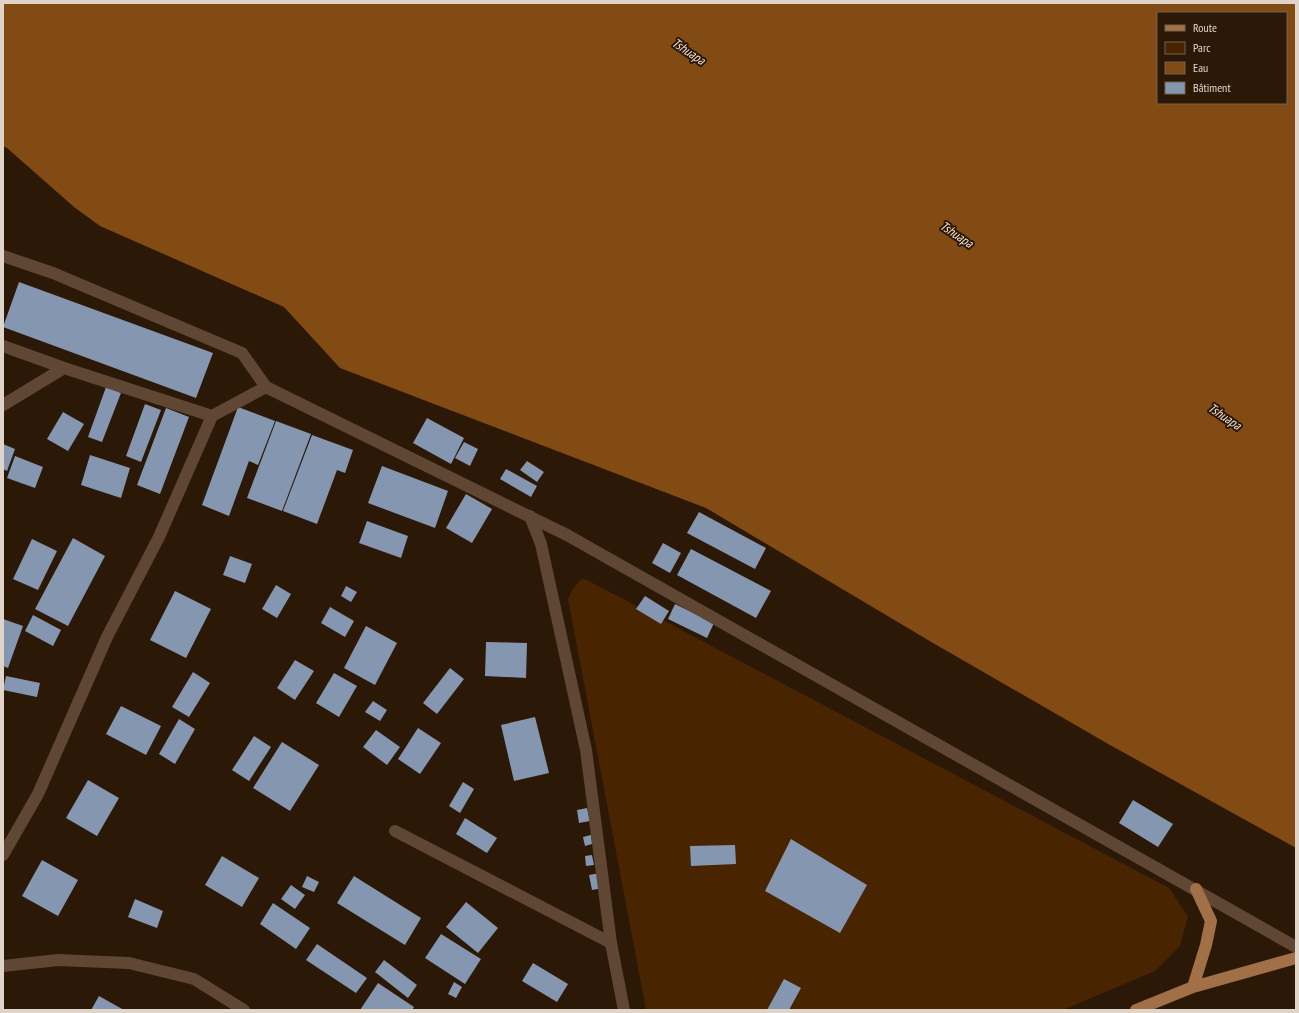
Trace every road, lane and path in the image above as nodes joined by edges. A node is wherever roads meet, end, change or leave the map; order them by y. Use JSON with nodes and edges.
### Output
{"nodes":[{"id":1,"x":3,"y":256,"type":"edge"},
{"id":2,"x":3,"y":346,"type":"edge"},
{"id":3,"x":64,"y":368,"type":"junction"},
{"id":4,"x":266,"y":387,"type":"junction"},
{"id":5,"x":3,"y":405,"type":"edge"},
{"id":6,"x":212,"y":416,"type":"junction"},
{"id":7,"x":530,"y":516,"type":"junction"},
{"id":8,"x":395,"y":831,"type":"dead end"},
{"id":9,"x":3,"y":855,"type":"edge"},
{"id":10,"x":1196,"y":889,"type":"junction"},
{"id":11,"x":610,"y":943,"type":"junction"},
{"id":12,"x":1296,"y":947,"type":"edge"},
{"id":13,"x":1296,"y":958,"type":"edge"},
{"id":14,"x":3,"y":966,"type":"edge"},
{"id":15,"x":1193,"y":987,"type":"junction"},
{"id":16,"x":244,"y":1010,"type":"edge"},
{"id":17,"x":624,"y":1010,"type":"edge"},
{"id":18,"x":1136,"y":1010,"type":"edge"}],
"edges":[{"from":1,"to":4,"type":"street"},
{"from":2,"to":3,"type":"street"},
{"from":3,"to":5,"type":"street"},
{"from":3,"to":6,"type":"street"},
{"from":4,"to":6,"type":"street"},
{"from":4,"to":7,"type":"street"},
{"from":6,"to":9,"type":"street"},
{"from":7,"to":10,"type":"street"},
{"from":7,"to":11,"type":"street"},
{"from":8,"to":11,"type":"street"},
{"from":10,"to":12,"type":"street"},
{"from":10,"to":15,"type":"main road"},
{"from":11,"to":17,"type":"street"},
{"from":13,"to":15,"type":"main road"},
{"from":14,"to":16,"type":"street"},
{"from":15,"to":18,"type":"main road"}]}
